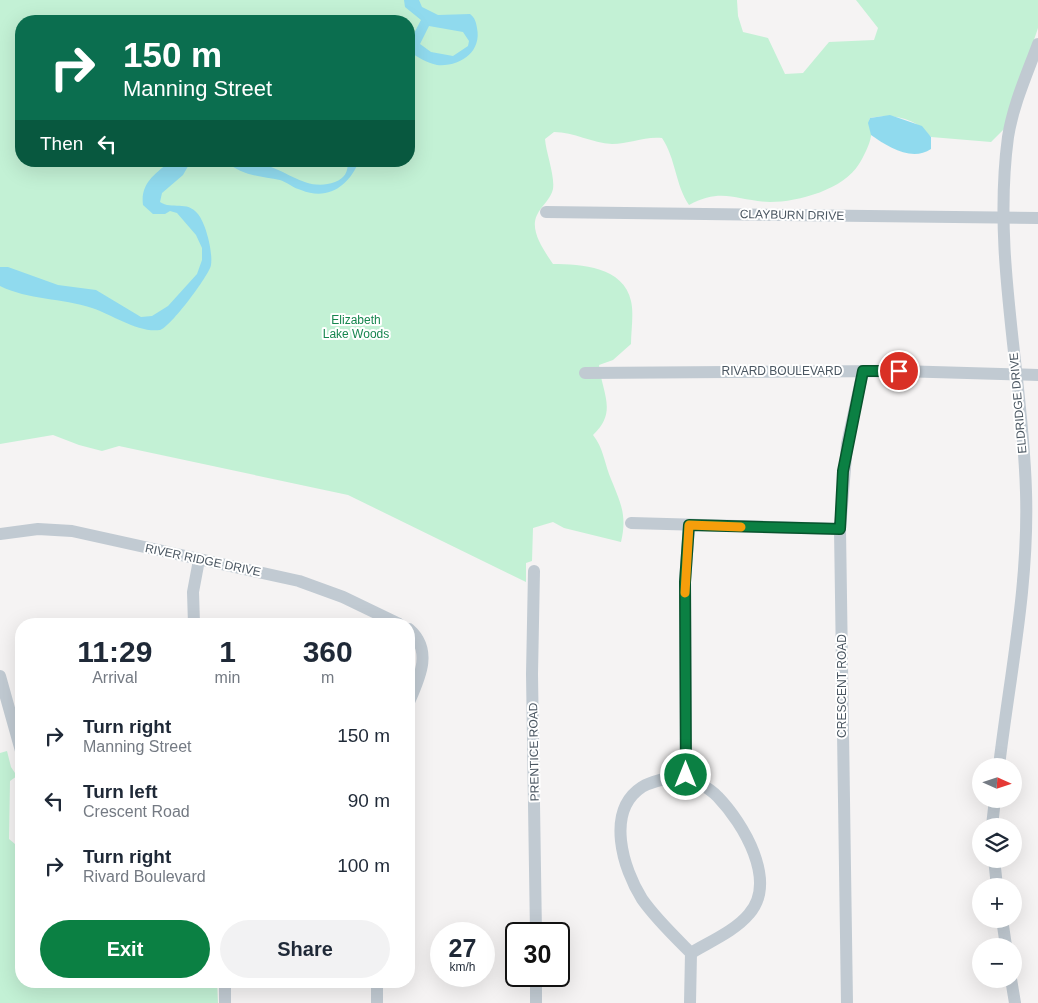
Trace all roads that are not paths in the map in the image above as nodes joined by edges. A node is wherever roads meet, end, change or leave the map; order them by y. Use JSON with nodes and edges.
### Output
{"nodes":[{"id":1,"x":1038,"y":44,"type":"edge"},
{"id":2,"x":546,"y":212,"type":"dead end"},
{"id":3,"x":1005,"y":218,"type":"junction"},
{"id":4,"x":1038,"y":218,"type":"edge"},
{"id":5,"x":863,"y":371,"type":"junction"},
{"id":6,"x":585,"y":373,"type":"dead end"},
{"id":7,"x":1017,"y":374,"type":"junction"},
{"id":8,"x":1038,"y":375,"type":"edge"},
{"id":9,"x":631,"y":522,"type":"dead end"},
{"id":10,"x":689,"y":525,"type":"junction"},
{"id":11,"x":840,"y":529,"type":"junction"},
{"id":12,"x":0,"y":534,"type":"edge"},
{"id":13,"x":199,"y":560,"type":"junction"},
{"id":14,"x":534,"y":571,"type":"dead end"},
{"id":15,"x":194,"y":618,"type":"edge"},
{"id":16,"x":386,"y":618,"type":"edge"},
{"id":17,"x":415,"y":635,"type":"edge"},
{"id":18,"x":0,"y":676,"type":"edge"},
{"id":19,"x":415,"y":689,"type":"edge"},
{"id":20,"x":15,"y":730,"type":"edge"},
{"id":21,"x":1000,"y":758,"type":"edge"},
{"id":22,"x":686,"y":775,"type":"junction"},
{"id":23,"x":536,"y":922,"type":"edge"},
{"id":24,"x":691,"y":953,"type":"junction"},
{"id":25,"x":536,"y":987,"type":"edge"},
{"id":26,"x":225,"y":988,"type":"edge"},
{"id":27,"x":377,"y":988,"type":"edge"},
{"id":28,"x":1012,"y":988,"type":"edge"},
{"id":29,"x":225,"y":1003,"type":"edge"},
{"id":30,"x":376,"y":1003,"type":"edge"},
{"id":31,"x":536,"y":1003,"type":"edge"},
{"id":32,"x":690,"y":1003,"type":"edge"},
{"id":33,"x":847,"y":1003,"type":"edge"},
{"id":34,"x":1015,"y":1003,"type":"edge"}],
"edges":[{"from":1,"to":3,"type":"street","name":"ELDRIDGE DRIVE"},
{"from":2,"to":3,"type":"street","name":"CLAYBURN DRIVE"},
{"from":3,"to":4,"type":"street","name":"CLAYBURN DRIVE"},
{"from":3,"to":7,"type":"street","name":"ELDRIDGE DRIVE"},
{"from":5,"to":6,"type":"street","name":"RIVARD BOULEVARD"},
{"from":5,"to":7,"type":"street","name":"RIVARD BOULEVARD"},
{"from":5,"to":11,"type":"street","name":"CRESCENT ROAD"},
{"from":7,"to":8,"type":"street","name":"RIVARD BOULEVARD"},
{"from":7,"to":21,"type":"street","name":"ELDRIDGE DRIVE"},
{"from":9,"to":10,"type":"street"},
{"from":10,"to":11,"type":"street"},
{"from":10,"to":22,"type":"street"},
{"from":11,"to":33,"type":"street","name":"CRESCENT ROAD"},
{"from":12,"to":13,"type":"street","name":"RIVER RIDGE DRIVE"},
{"from":13,"to":15,"type":"street"},
{"from":13,"to":16,"type":"street","name":"RIVER RIDGE DRIVE"},
{"from":14,"to":23,"type":"street","name":"PRENTICE ROAD"},
{"from":17,"to":19,"type":"street"},
{"from":18,"to":20,"type":"street"},
{"from":22,"to":24,"type":"street"},
{"from":22,"to":24,"type":"street"},
{"from":24,"to":32,"type":"street"},
{"from":25,"to":31,"type":"street"},
{"from":26,"to":29,"type":"street"},
{"from":27,"to":30,"type":"street"},
{"from":28,"to":34,"type":"street"}]}
